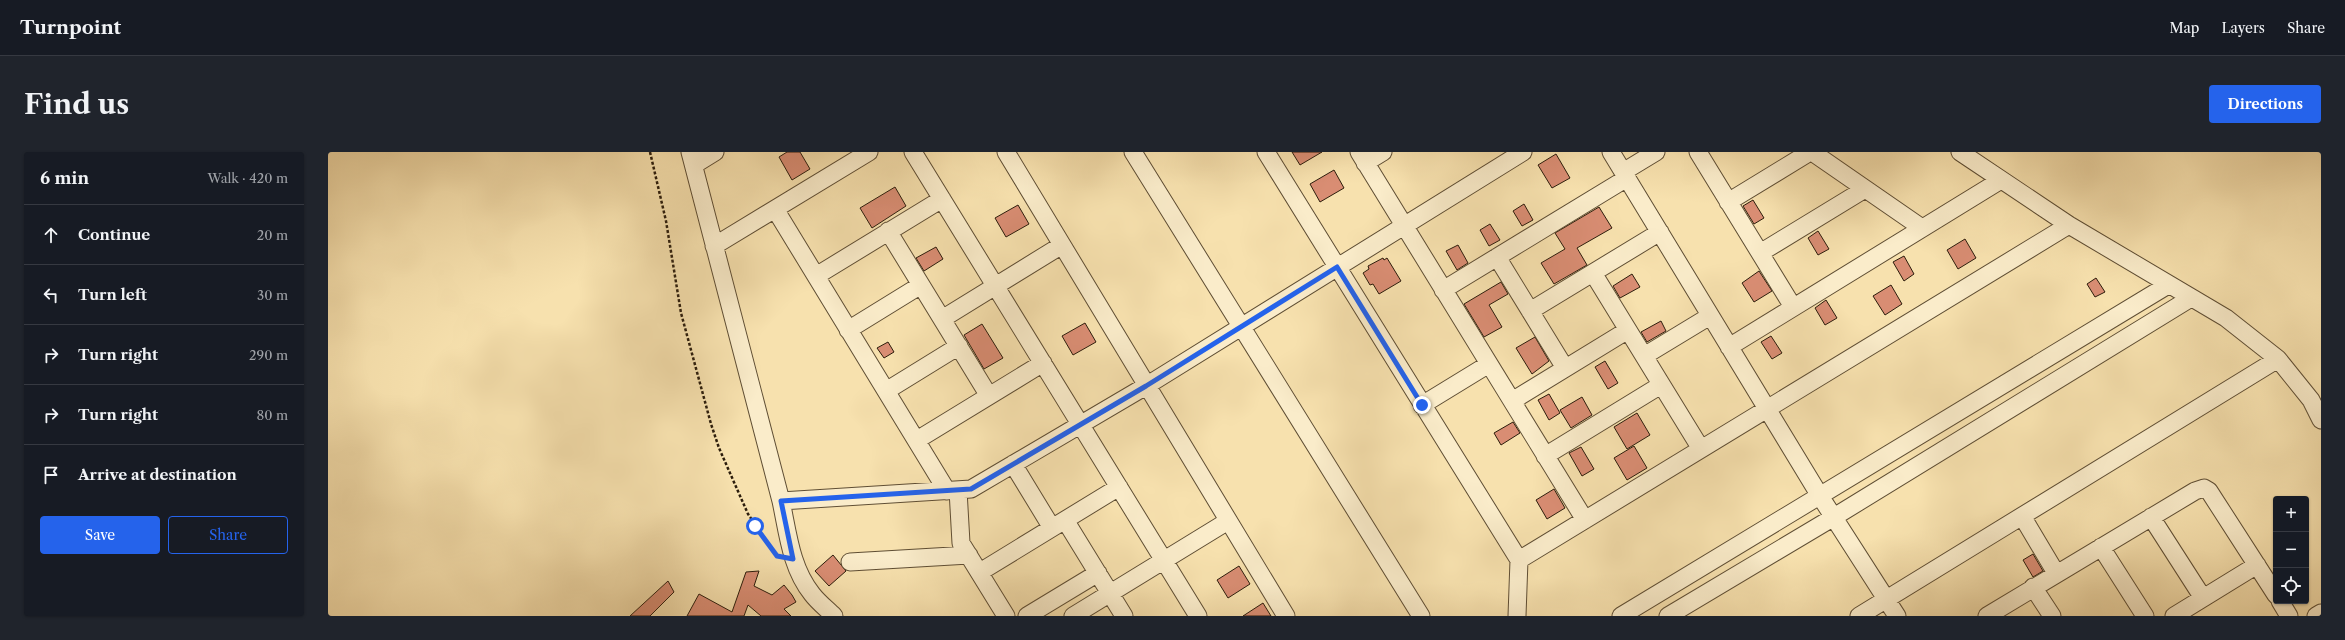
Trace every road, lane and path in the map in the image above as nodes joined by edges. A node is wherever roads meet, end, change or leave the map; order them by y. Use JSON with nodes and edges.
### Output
{"nodes":[{"id":1,"x":650,"y":152,"type":"edge"},
{"id":2,"x":715,"y":152,"type":"edge"},
{"id":3,"x":869,"y":152,"type":"edge"},
{"id":4,"x":913,"y":152,"type":"edge"},
{"id":5,"x":1006,"y":152,"type":"edge"},
{"id":6,"x":1133,"y":152,"type":"edge"},
{"id":7,"x":1266,"y":152,"type":"edge"},
{"id":8,"x":1382,"y":152,"type":"edge"},
{"id":9,"x":1611,"y":152,"type":"edge"},
{"id":10,"x":1656,"y":152,"type":"edge"},
{"id":11,"x":1698,"y":152,"type":"edge"},
{"id":12,"x":1811,"y":152,"type":"edge"},
{"id":13,"x":1960,"y":152,"type":"edge"},
{"id":14,"x":1513,"y":155,"type":"edge"},
{"id":15,"x":1362,"y":157,"type":"edge"},
{"id":16,"x":692,"y":158,"type":"edge"},
{"id":17,"x":1625,"y":175,"type":"junction"},
{"id":18,"x":2002,"y":180,"type":"junction"},
{"id":19,"x":1865,"y":189,"type":"junction"},
{"id":20,"x":942,"y":199,"type":"junction"},
{"id":21,"x":1728,"y":202,"type":"junction"},
{"id":22,"x":775,"y":209,"type":"junction"},
{"id":23,"x":2069,"y":225,"type":"junction"},
{"id":24,"x":1404,"y":226,"type":"junction"},
{"id":25,"x":1922,"y":228,"type":"junction"},
{"id":26,"x":888,"y":231,"type":"junction"},
{"id":27,"x":1660,"y":232,"type":"junction"},
{"id":28,"x":1062,"y":245,"type":"junction"},
{"id":29,"x":714,"y":246,"type":"junction"},
{"id":30,"x":1760,"y":253,"type":"junction"},
{"id":31,"x":1497,"y":257,"type":"junction"},
{"id":32,"x":1337,"y":267,"type":"junction"},
{"id":33,"x":1593,"y":273,"type":"junction"},
{"id":34,"x":816,"y":276,"type":"junction"},
{"id":35,"x":921,"y":285,"type":"junction"},
{"id":36,"x":2168,"y":285,"type":"junction"},
{"id":37,"x":996,"y":286,"type":"junction"},
{"id":38,"x":1443,"y":290,"type":"junction"},
{"id":39,"x":2191,"y":298,"type":"junction"},
{"id":40,"x":1793,"y":308,"type":"junction"},
{"id":41,"x":1530,"y":311,"type":"junction"},
{"id":42,"x":1710,"y":316,"type":"junction"},
{"id":43,"x":942,"y":319,"type":"junction"},
{"id":44,"x":1242,"y":326,"type":"junction"},
{"id":45,"x":848,"y":330,"type":"junction"},
{"id":46,"x":1628,"y":330,"type":"junction"},
{"id":47,"x":959,"y":346,"type":"junction"},
{"id":48,"x":1729,"y":346,"type":"junction"},
{"id":49,"x":1644,"y":356,"type":"junction"},
{"id":50,"x":2278,"y":359,"type":"junction"},
{"id":51,"x":1043,"y":363,"type":"junction"},
{"id":52,"x":1489,"y":364,"type":"junction"},
{"id":53,"x":1565,"y":368,"type":"junction"},
{"id":54,"x":1662,"y":385,"type":"junction"},
{"id":55,"x":1146,"y":386,"type":"junction"},
{"id":56,"x":886,"y":391,"type":"junction"},
{"id":57,"x":989,"y":396,"type":"junction"},
{"id":58,"x":1512,"y":401,"type":"junction"},
{"id":59,"x":1422,"y":405,"type":"junction"},
{"id":60,"x":1767,"y":409,"type":"junction"},
{"id":61,"x":2321,"y":420,"type":"edge"},
{"id":62,"x":1080,"y":424,"type":"junction"},
{"id":63,"x":916,"y":440,"type":"junction"},
{"id":64,"x":1701,"y":449,"type":"junction"},
{"id":65,"x":1545,"y":456,"type":"junction"},
{"id":66,"x":1013,"y":464,"type":"junction"},
{"id":67,"x":1119,"y":487,"type":"junction"},
{"id":68,"x":953,"y":490,"type":"junction"},
{"id":69,"x":1820,"y":496,"type":"junction"},
{"id":70,"x":781,"y":501,"type":"junction"},
{"id":71,"x":2022,"y":516,"type":"junction"},
{"id":72,"x":1834,"y":517,"type":"junction"},
{"id":73,"x":2151,"y":517,"type":"junction"},
{"id":74,"x":1585,"y":520,"type":"junction"},
{"id":75,"x":1228,"y":521,"type":"junction"},
{"id":76,"x":1059,"y":524,"type":"junction"},
{"id":77,"x":2101,"y":547,"type":"junction"},
{"id":78,"x":969,"y":555,"type":"junction"},
{"id":79,"x":793,"y":559,"type":"junction"},
{"id":80,"x":1164,"y":560,"type":"junction"},
{"id":81,"x":1519,"y":560,"type":"junction"},
{"id":82,"x":850,"y":562,"type":"dead end"},
{"id":83,"x":2256,"y":565,"type":"junction"},
{"id":84,"x":980,"y":572,"type":"junction"},
{"id":85,"x":1098,"y":573,"type":"junction"},
{"id":86,"x":2056,"y":573,"type":"junction"},
{"id":87,"x":2033,"y":587,"type":"junction"},
{"id":88,"x":2273,"y":590,"type":"edge"},
{"id":89,"x":1110,"y":593,"type":"junction"},
{"id":90,"x":2203,"y":598,"type":"junction"},
{"id":91,"x":1886,"y":599,"type":"junction"},
{"id":92,"x":2282,"y":604,"type":"edge"},
{"id":93,"x":1038,"y":613,"type":"edge"},
{"id":94,"x":2321,"y":613,"type":"edge"},
{"id":95,"x":834,"y":616,"type":"edge"},
{"id":96,"x":1006,"y":616,"type":"edge"},
{"id":97,"x":1073,"y":616,"type":"edge"},
{"id":98,"x":1124,"y":616,"type":"edge"},
{"id":99,"x":1198,"y":616,"type":"edge"},
{"id":100,"x":1286,"y":616,"type":"edge"},
{"id":101,"x":1421,"y":616,"type":"edge"},
{"id":102,"x":1517,"y":616,"type":"edge"},
{"id":103,"x":1621,"y":616,"type":"edge"},
{"id":104,"x":1668,"y":616,"type":"edge"},
{"id":105,"x":1859,"y":616,"type":"edge"},
{"id":106,"x":1897,"y":616,"type":"edge"},
{"id":107,"x":1987,"y":616,"type":"edge"},
{"id":108,"x":2052,"y":616,"type":"edge"},
{"id":109,"x":2144,"y":616,"type":"edge"},
{"id":110,"x":2174,"y":616,"type":"edge"},
{"id":111,"x":2289,"y":616,"type":"edge"},
{"id":112,"x":2316,"y":616,"type":"edge"}],
"edges":[{"from":1,"to":79,"type":"path"},
{"from":2,"to":16,"type":"street"},
{"from":3,"to":22,"type":"street"},
{"from":4,"to":20,"type":"street"},
{"from":5,"to":28,"type":"street"},
{"from":6,"to":44,"type":"street"},
{"from":7,"to":32,"type":"street"},
{"from":8,"to":15,"type":"street"},
{"from":9,"to":17,"type":"street"},
{"from":10,"to":17,"type":"street"},
{"from":11,"to":21,"type":"street"},
{"from":12,"to":19,"type":"street"},
{"from":12,"to":21,"type":"street"},
{"from":13,"to":18,"type":"street"},
{"from":14,"to":24,"type":"street"},
{"from":15,"to":24,"type":"street"},
{"from":16,"to":29,"type":"street"},
{"from":17,"to":27,"type":"street"},
{"from":17,"to":31,"type":"street"},
{"from":18,"to":23,"type":"street"},
{"from":18,"to":25,"type":"street"},
{"from":19,"to":25,"type":"street"},
{"from":19,"to":30,"type":"street"},
{"from":20,"to":26,"type":"street"},
{"from":20,"to":37,"type":"street"},
{"from":21,"to":30,"type":"street"},
{"from":22,"to":29,"type":"street"},
{"from":22,"to":34,"type":"street"},
{"from":23,"to":36,"type":"street"},
{"from":23,"to":60,"type":"street"},
{"from":24,"to":32,"type":"street"},
{"from":24,"to":38,"type":"street"},
{"from":25,"to":40,"type":"street"},
{"from":26,"to":34,"type":"street"},
{"from":26,"to":35,"type":"street"},
{"from":27,"to":33,"type":"street"},
{"from":27,"to":42,"type":"street"},
{"from":28,"to":37,"type":"street"},
{"from":28,"to":55,"type":"street"},
{"from":29,"to":70,"type":"street"},
{"from":30,"to":40,"type":"street"},
{"from":31,"to":38,"type":"street"},
{"from":31,"to":41,"type":"street"},
{"from":32,"to":44,"type":"street"},
{"from":32,"to":59,"type":"street"},
{"from":33,"to":41,"type":"street"},
{"from":33,"to":46,"type":"street"},
{"from":34,"to":45,"type":"street"},
{"from":35,"to":43,"type":"street"},
{"from":35,"to":45,"type":"street"},
{"from":36,"to":39,"type":"street"},
{"from":36,"to":69,"type":"street"},
{"from":37,"to":43,"type":"street"},
{"from":37,"to":51,"type":"street"},
{"from":38,"to":52,"type":"street"},
{"from":39,"to":50,"type":"street"},
{"from":39,"to":72,"type":"street"},
{"from":40,"to":48,"type":"street"},
{"from":41,"to":53,"type":"street"},
{"from":42,"to":48,"type":"street"},
{"from":42,"to":49,"type":"street"},
{"from":43,"to":47,"type":"street"},
{"from":44,"to":55,"type":"street"},
{"from":44,"to":101,"type":"street"},
{"from":45,"to":56,"type":"street"},
{"from":46,"to":49,"type":"street"},
{"from":46,"to":53,"type":"street"},
{"from":47,"to":56,"type":"street"},
{"from":47,"to":57,"type":"street"},
{"from":48,"to":60,"type":"street"},
{"from":49,"to":54,"type":"street"},
{"from":50,"to":61,"type":"street"},
{"from":50,"to":71,"type":"street"},
{"from":51,"to":57,"type":"street"},
{"from":51,"to":62,"type":"street"},
{"from":52,"to":58,"type":"street"},
{"from":52,"to":59,"type":"street"},
{"from":53,"to":58,"type":"street"},
{"from":54,"to":64,"type":"street"},
{"from":54,"to":65,"type":"street"},
{"from":55,"to":62,"type":"street"},
{"from":55,"to":75,"type":"street"},
{"from":56,"to":63,"type":"street"},
{"from":57,"to":63,"type":"street"},
{"from":58,"to":65,"type":"street"},
{"from":59,"to":81,"type":"street"},
{"from":60,"to":64,"type":"street"},
{"from":60,"to":69,"type":"street"},
{"from":62,"to":66,"type":"street"},
{"from":62,"to":67,"type":"street"},
{"from":63,"to":68,"type":"street"},
{"from":64,"to":74,"type":"street"},
{"from":65,"to":74,"type":"street"},
{"from":66,"to":68,"type":"street"},
{"from":66,"to":76,"type":"street"},
{"from":67,"to":76,"type":"street"},
{"from":67,"to":80,"type":"street"},
{"from":68,"to":70,"type":"street"},
{"from":68,"to":78,"type":"street"},
{"from":69,"to":72,"type":"street"},
{"from":69,"to":103,"type":"street"},
{"from":70,"to":79,"type":"street"},
{"from":71,"to":86,"type":"street"},
{"from":71,"to":91,"type":"street"},
{"from":72,"to":91,"type":"street"},
{"from":72,"to":104,"type":"street"},
{"from":73,"to":77,"type":"street"},
{"from":73,"to":83,"type":"street"},
{"from":73,"to":90,"type":"street"},
{"from":74,"to":81,"type":"street"},
{"from":75,"to":80,"type":"street"},
{"from":75,"to":100,"type":"street"},
{"from":76,"to":84,"type":"street"},
{"from":76,"to":85,"type":"street"},
{"from":77,"to":86,"type":"street"},
{"from":77,"to":109,"type":"street"},
{"from":78,"to":82,"type":"street"},
{"from":78,"to":84,"type":"street"},
{"from":79,"to":95,"type":"street"},
{"from":80,"to":89,"type":"street"},
{"from":80,"to":99,"type":"street"},
{"from":81,"to":102,"type":"street"},
{"from":83,"to":88,"type":"street"},
{"from":83,"to":90,"type":"street"},
{"from":84,"to":96,"type":"street"},
{"from":85,"to":89,"type":"street"},
{"from":85,"to":93,"type":"street"},
{"from":86,"to":87,"type":"street"},
{"from":87,"to":107,"type":"street"},
{"from":87,"to":108,"type":"street"},
{"from":89,"to":97,"type":"street"},
{"from":89,"to":98,"type":"street"},
{"from":90,"to":110,"type":"street"},
{"from":91,"to":105,"type":"street"},
{"from":91,"to":106,"type":"street"},
{"from":92,"to":111,"type":"street"},
{"from":94,"to":112,"type":"street"}]}
